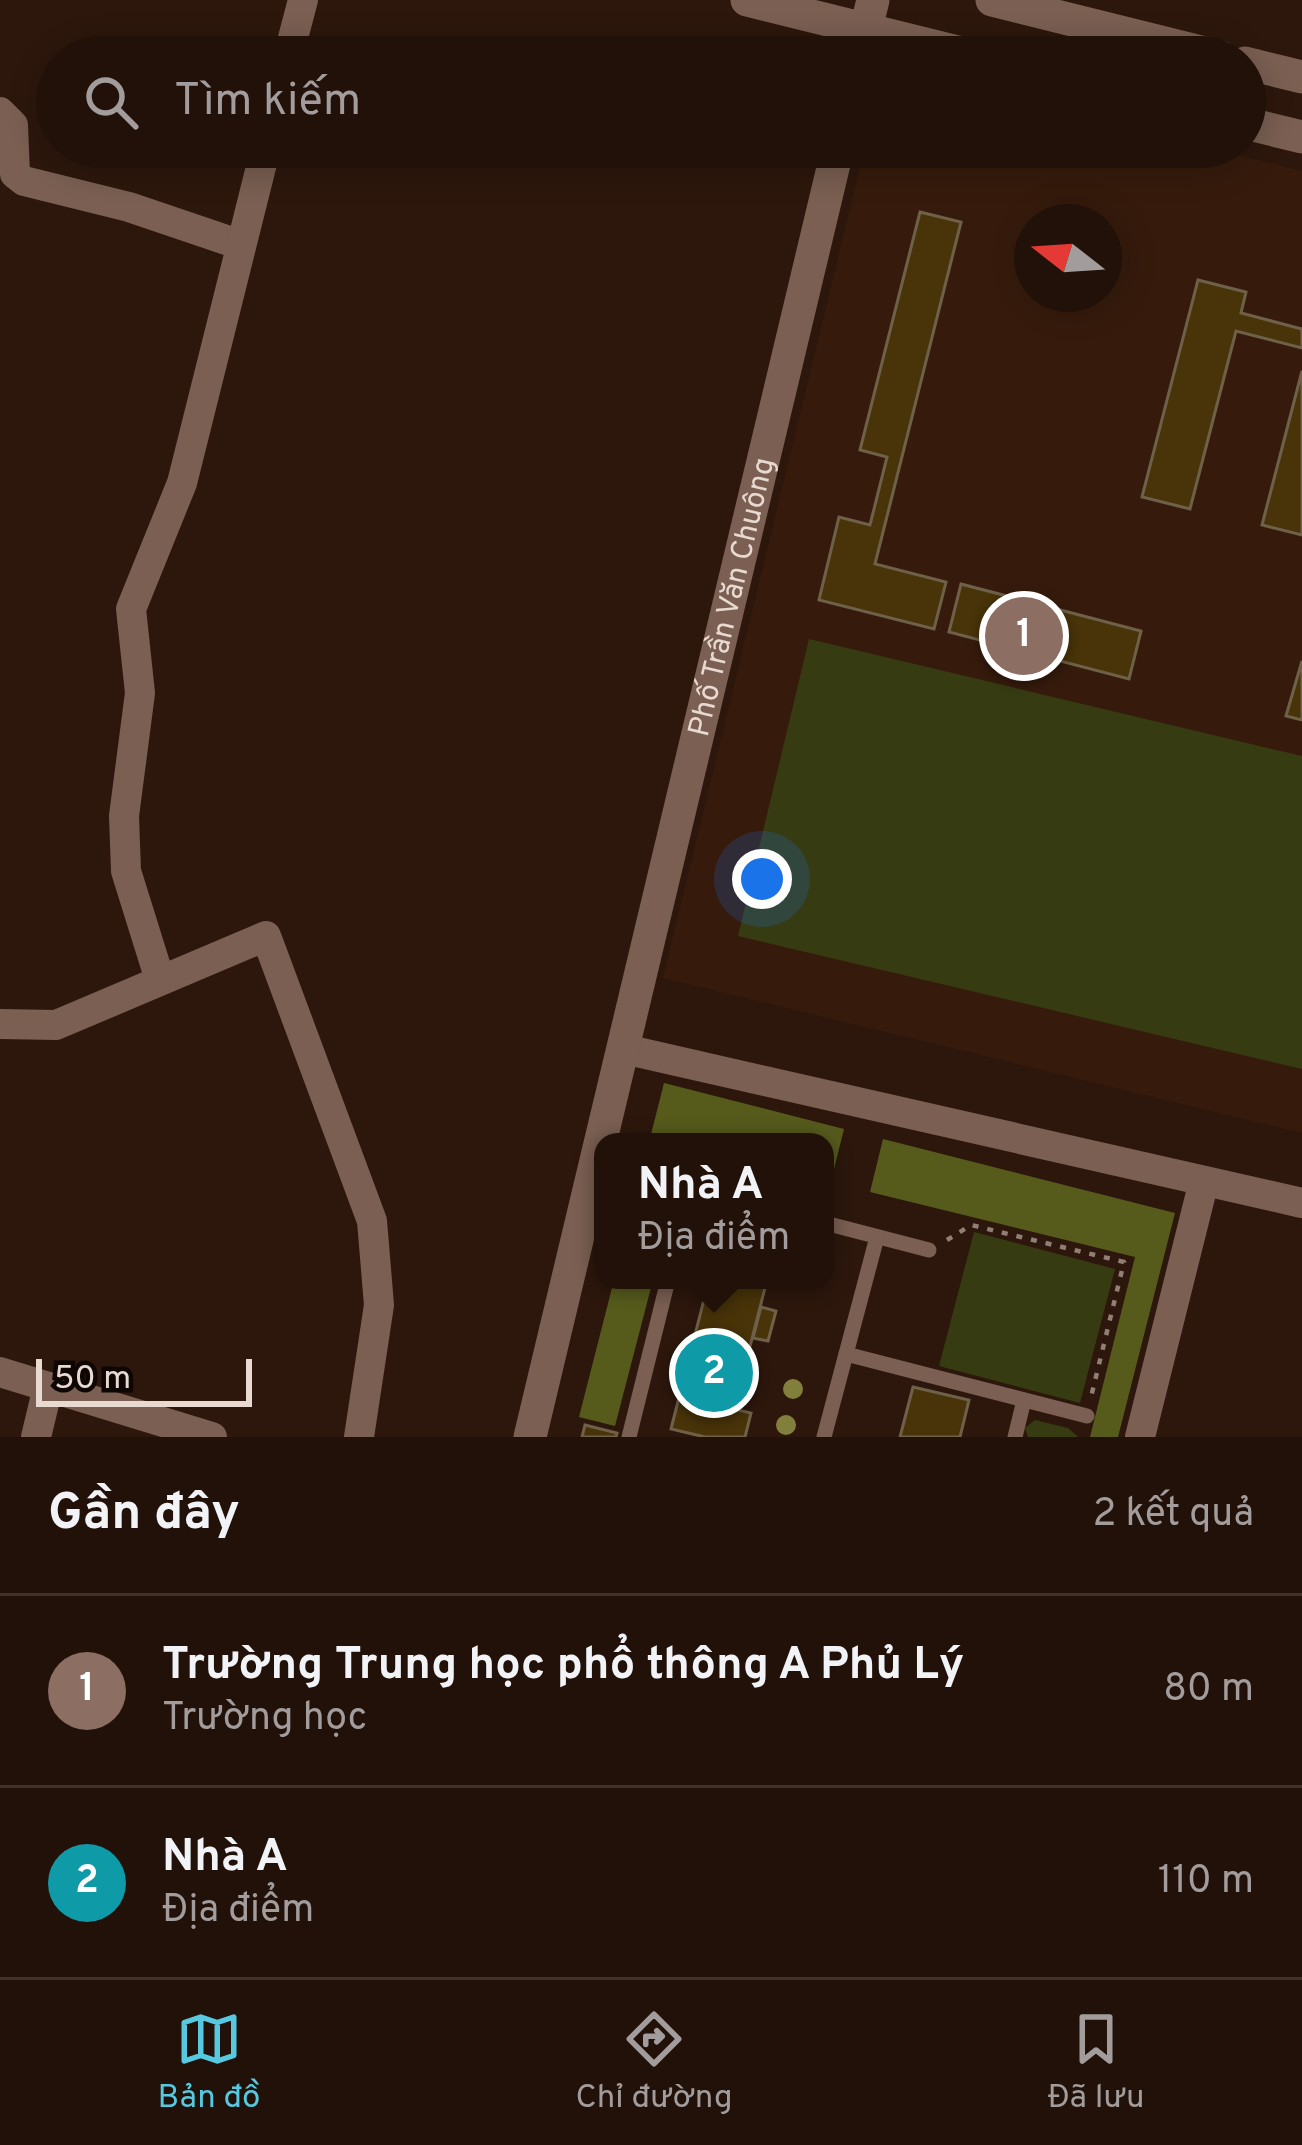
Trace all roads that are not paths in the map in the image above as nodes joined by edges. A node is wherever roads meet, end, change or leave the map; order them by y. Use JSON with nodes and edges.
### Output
{"nodes":[{"id":1,"x":303,"y":0,"type":"edge"},
{"id":2,"x":748,"y":0,"type":"edge"},
{"id":3,"x":992,"y":0,"type":"edge"},
{"id":4,"x":866,"y":29,"type":"edge"},
{"id":5,"x":294,"y":36,"type":"edge"},
{"id":6,"x":1137,"y":36,"type":"edge"},
{"id":7,"x":1266,"y":68,"type":"edge"},
{"id":8,"x":1302,"y":77,"type":"edge"},
{"id":9,"x":0,"y":112,"type":"edge"},
{"id":10,"x":1266,"y":128,"type":"edge"},
{"id":11,"x":1302,"y":137,"type":"edge"},
{"id":12,"x":261,"y":168,"type":"edge"},
{"id":13,"x":833,"y":168,"type":"edge"},
{"id":14,"x":241,"y":245,"type":"junction"},
{"id":15,"x":160,"y":980,"type":"junction"},
{"id":16,"x":0,"y":1024,"type":"edge"},
{"id":17,"x":624,"y":1049,"type":"junction"},
{"id":18,"x":604,"y":1133,"type":"edge"},
{"id":19,"x":594,"y":1173,"type":"edge"},
{"id":20,"x":1204,"y":1181,"type":"junction"},
{"id":21,"x":1302,"y":1203,"type":"edge"},
{"id":22,"x":834,"y":1225,"type":"edge"},
{"id":23,"x":877,"y":1237,"type":"junction"},
{"id":24,"x":929,"y":1250,"type":"road end"},
{"id":25,"x":666,"y":1289,"type":"edge"},
{"id":26,"x":846,"y":1354,"type":"junction"},
{"id":27,"x":0,"y":1372,"type":"edge"},
{"id":28,"x":48,"y":1387,"type":"junction"},
{"id":29,"x":1024,"y":1400,"type":"junction"},
{"id":30,"x":1087,"y":1416,"type":"road end"},
{"id":31,"x":36,"y":1437,"type":"edge"},
{"id":32,"x":212,"y":1437,"type":"edge"},
{"id":33,"x":358,"y":1437,"type":"edge"},
{"id":34,"x":530,"y":1437,"type":"edge"},
{"id":35,"x":629,"y":1437,"type":"edge"},
{"id":36,"x":824,"y":1437,"type":"edge"},
{"id":37,"x":1015,"y":1437,"type":"edge"},
{"id":38,"x":1140,"y":1437,"type":"edge"}],
"edges":[{"from":1,"to":5,"type":"street"},
{"from":2,"to":4,"type":"street"},
{"from":3,"to":6,"type":"street"},
{"from":7,"to":8,"type":"street"},
{"from":9,"to":14,"type":"street"},
{"from":10,"to":11,"type":"street"},
{"from":12,"to":14,"type":"street"},
{"from":13,"to":17,"type":"street","name":"Phố Trần Văn Chuông"},
{"from":14,"to":15,"type":"street"},
{"from":15,"to":16,"type":"street"},
{"from":15,"to":33,"type":"street"},
{"from":17,"to":18,"type":"street","name":"Phố Trần Văn Chuông"},
{"from":17,"to":20,"type":"street"},
{"from":19,"to":34,"type":"street","name":"Phố Trần Văn Chuông"},
{"from":20,"to":21,"type":"street"},
{"from":20,"to":38,"type":"street"},
{"from":22,"to":23,"type":"lane"},
{"from":23,"to":24,"type":"lane"},
{"from":23,"to":26,"type":"lane"},
{"from":25,"to":35,"type":"lane"},
{"from":26,"to":29,"type":"lane"},
{"from":26,"to":36,"type":"lane"},
{"from":27,"to":28,"type":"street"},
{"from":28,"to":31,"type":"street"},
{"from":28,"to":32,"type":"street"},
{"from":29,"to":30,"type":"lane"},
{"from":29,"to":37,"type":"lane"}]}
